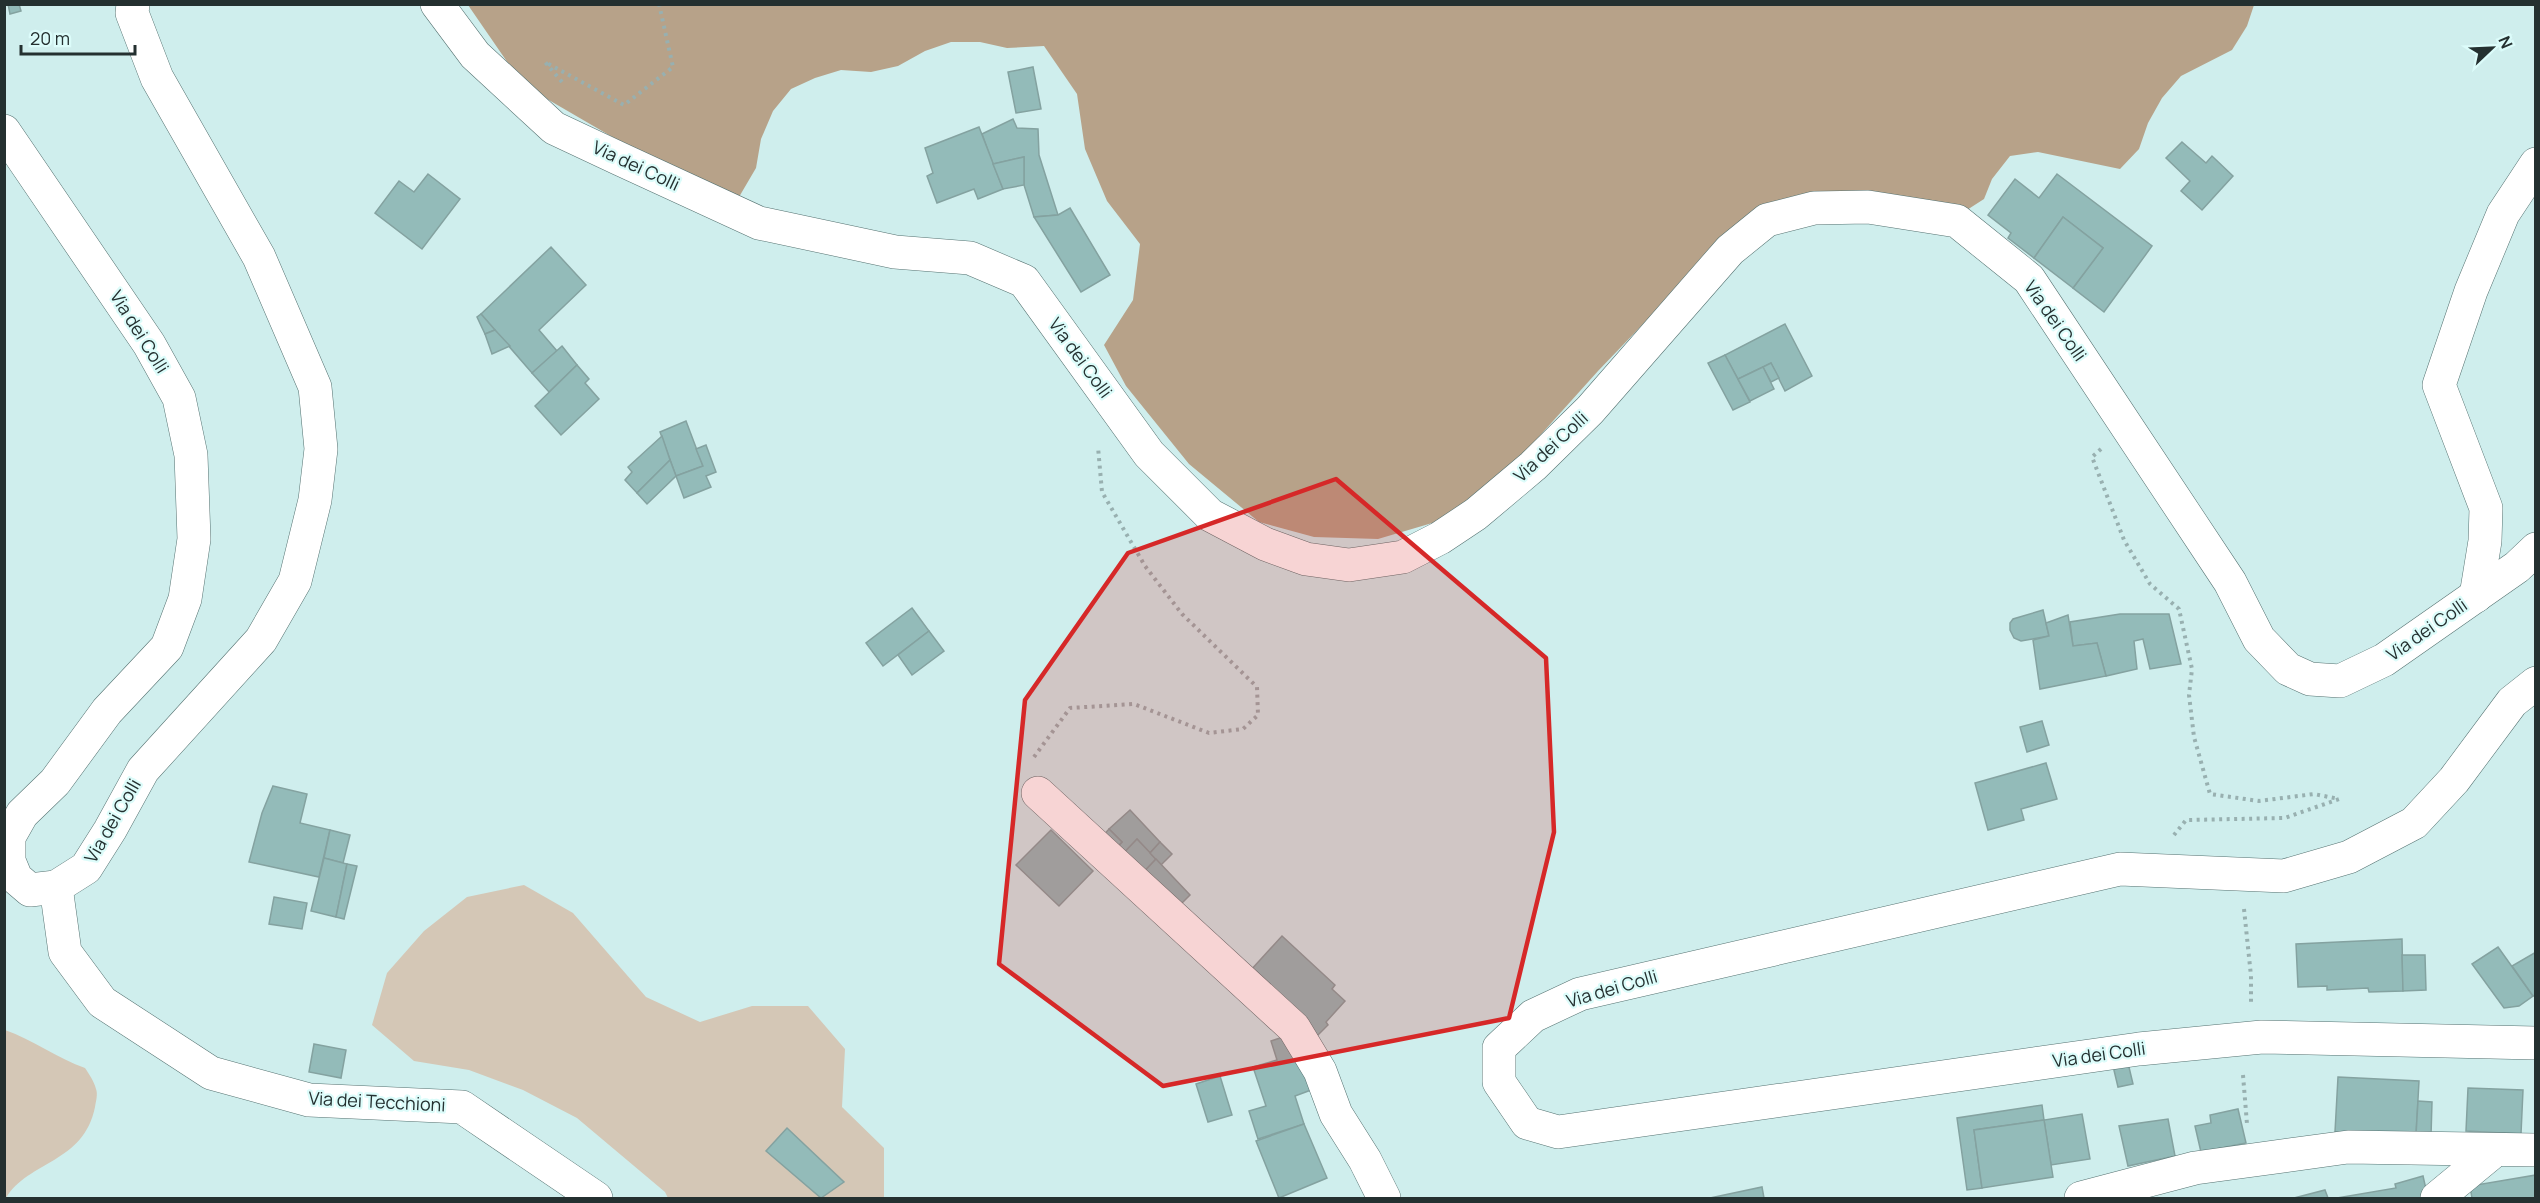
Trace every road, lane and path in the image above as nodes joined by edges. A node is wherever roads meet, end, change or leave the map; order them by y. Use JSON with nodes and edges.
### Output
{"nodes":[{"id":1,"x":134,"y":4,"type":"edge"},
{"id":2,"x":437,"y":4,"type":"edge"},
{"id":3,"x":659,"y":4,"type":"edge"},
{"id":4,"x":563,"y":84,"type":"dead end"},
{"id":5,"x":4,"y":131,"type":"edge"},
{"id":6,"x":2535,"y":164,"type":"edge"},
{"id":7,"x":2127,"y":429,"type":"junction"},
{"id":8,"x":1094,"y":438,"type":"dead end"},
{"id":9,"x":2535,"y":549,"type":"edge"},
{"id":10,"x":2476,"y":596,"type":"junction"},
{"id":11,"x":2535,"y":683,"type":"edge"},
{"id":12,"x":1038,"y":793,"type":"joint"},
{"id":13,"x":2200,"y":873,"type":"junction"},
{"id":14,"x":2243,"y":875,"type":"junction"},
{"id":15,"x":56,"y":887,"type":"junction"},
{"id":16,"x":2240,"y":1039,"type":"junction"},
{"id":17,"x":2535,"y":1043,"type":"edge"},
{"id":18,"x":2535,"y":1150,"type":"edge"},
{"id":19,"x":2494,"y":1151,"type":"junction"},
{"id":20,"x":2252,"y":1160,"type":"junction"},
{"id":21,"x":596,"y":1198,"type":"edge"},
{"id":22,"x":1384,"y":1198,"type":"edge"},
{"id":23,"x":2081,"y":1198,"type":"edge"},
{"id":24,"x":2437,"y":1198,"type":"edge"}],
"edges":[{"from":1,"to":15,"type":"street","name":"Via dei Colli"},
{"from":2,"to":7,"type":"street","name":"Via dei Colli"},
{"from":3,"to":4,"type":"path"},
{"from":5,"to":15,"type":"street","name":"Via dei Colli"},
{"from":6,"to":10,"type":"street"},
{"from":7,"to":10,"type":"street","name":"Via dei Colli"},
{"from":7,"to":13,"type":"path"},
{"from":8,"to":12,"type":"path"},
{"from":9,"to":10,"type":"street","name":"Via dei Colli"},
{"from":11,"to":14,"type":"street","name":"Via dei Colli"},
{"from":12,"to":22,"type":"street"},
{"from":13,"to":14,"type":"street","name":"Via dei Colli"},
{"from":13,"to":16,"type":"street","name":"Via dei Colli"},
{"from":14,"to":16,"type":"path"},
{"from":15,"to":21,"type":"street","name":"Via dei Tecchioni"},
{"from":16,"to":17,"type":"street","name":"Via dei Colli"},
{"from":16,"to":20,"type":"path"},
{"from":18,"to":19,"type":"street"},
{"from":19,"to":20,"type":"street"},
{"from":19,"to":24,"type":"street"},
{"from":20,"to":23,"type":"street"}]}
